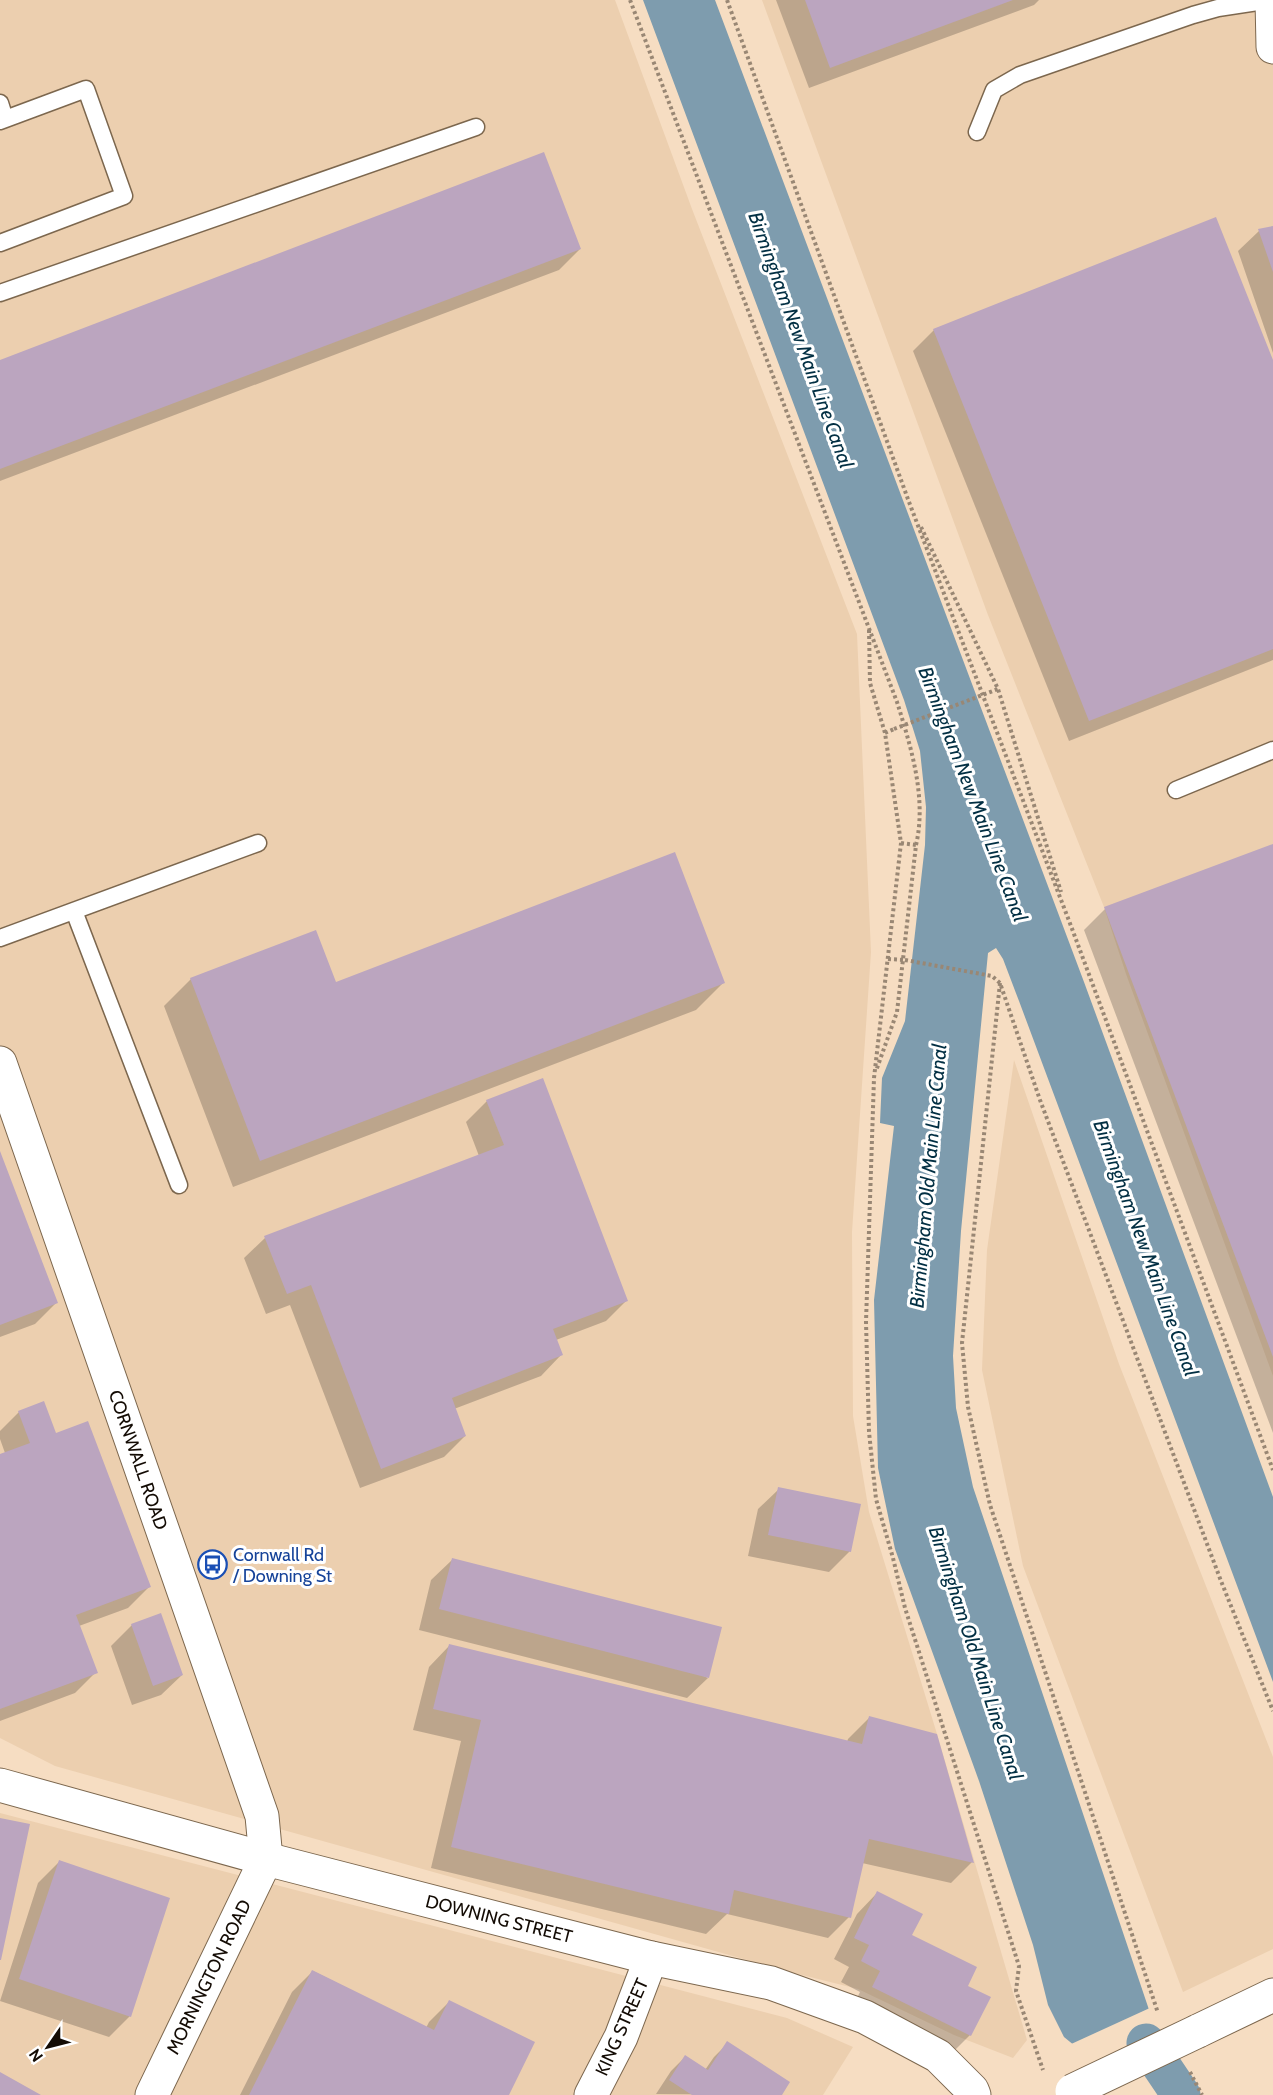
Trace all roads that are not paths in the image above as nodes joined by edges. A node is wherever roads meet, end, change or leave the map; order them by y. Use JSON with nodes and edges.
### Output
{"nodes":[{"id":1,"x":1272,"y":0,"type":"edge"},
{"id":2,"x":1273,"y":47,"type":"edge"},
{"id":3,"x":2,"y":114,"type":"edge"},
{"id":4,"x":476,"y":127,"type":"dead end"},
{"id":5,"x":977,"y":132,"type":"dead end"},
{"id":6,"x":0,"y":243,"type":"edge"},
{"id":7,"x":0,"y":293,"type":"edge"},
{"id":8,"x":1273,"y":750,"type":"edge"},
{"id":9,"x":1176,"y":789,"type":"dead end"},
{"id":10,"x":258,"y":843,"type":"dead end"},
{"id":11,"x":74,"y":911,"type":"junction"},
{"id":12,"x":0,"y":938,"type":"edge"},
{"id":13,"x":0,"y":1063,"type":"edge"},
{"id":14,"x":179,"y":1185,"type":"dead end"},
{"id":15,"x":0,"y":1785,"type":"edge"},
{"id":16,"x":266,"y":1859,"type":"junction"},
{"id":17,"x":651,"y":1958,"type":"junction"},
{"id":18,"x":1273,"y":1995,"type":"edge"},
{"id":19,"x":1059,"y":2087,"type":"edge"},
{"id":20,"x":152,"y":2095,"type":"edge"},
{"id":21,"x":591,"y":2095,"type":"edge"},
{"id":22,"x":974,"y":2095,"type":"edge"}],
"edges":[{"from":1,"to":2,"type":"street"},
{"from":1,"to":5,"type":"lane"},
{"from":3,"to":6,"type":"lane"},
{"from":4,"to":7,"type":"lane"},
{"from":8,"to":9,"type":"lane"},
{"from":10,"to":11,"type":"lane"},
{"from":11,"to":12,"type":"lane"},
{"from":11,"to":14,"type":"lane"},
{"from":13,"to":16,"type":"street","name":"CORNWALL ROAD"},
{"from":15,"to":16,"type":"street","name":"DOWNING STREET"},
{"from":16,"to":17,"type":"street","name":"DOWNING STREET"},
{"from":16,"to":20,"type":"street","name":"MORNINGTON ROAD"},
{"from":17,"to":21,"type":"street","name":"KING STREET"},
{"from":17,"to":22,"type":"street","name":"DOWNING STREET"},
{"from":18,"to":19,"type":"street","bridge":true}]}
